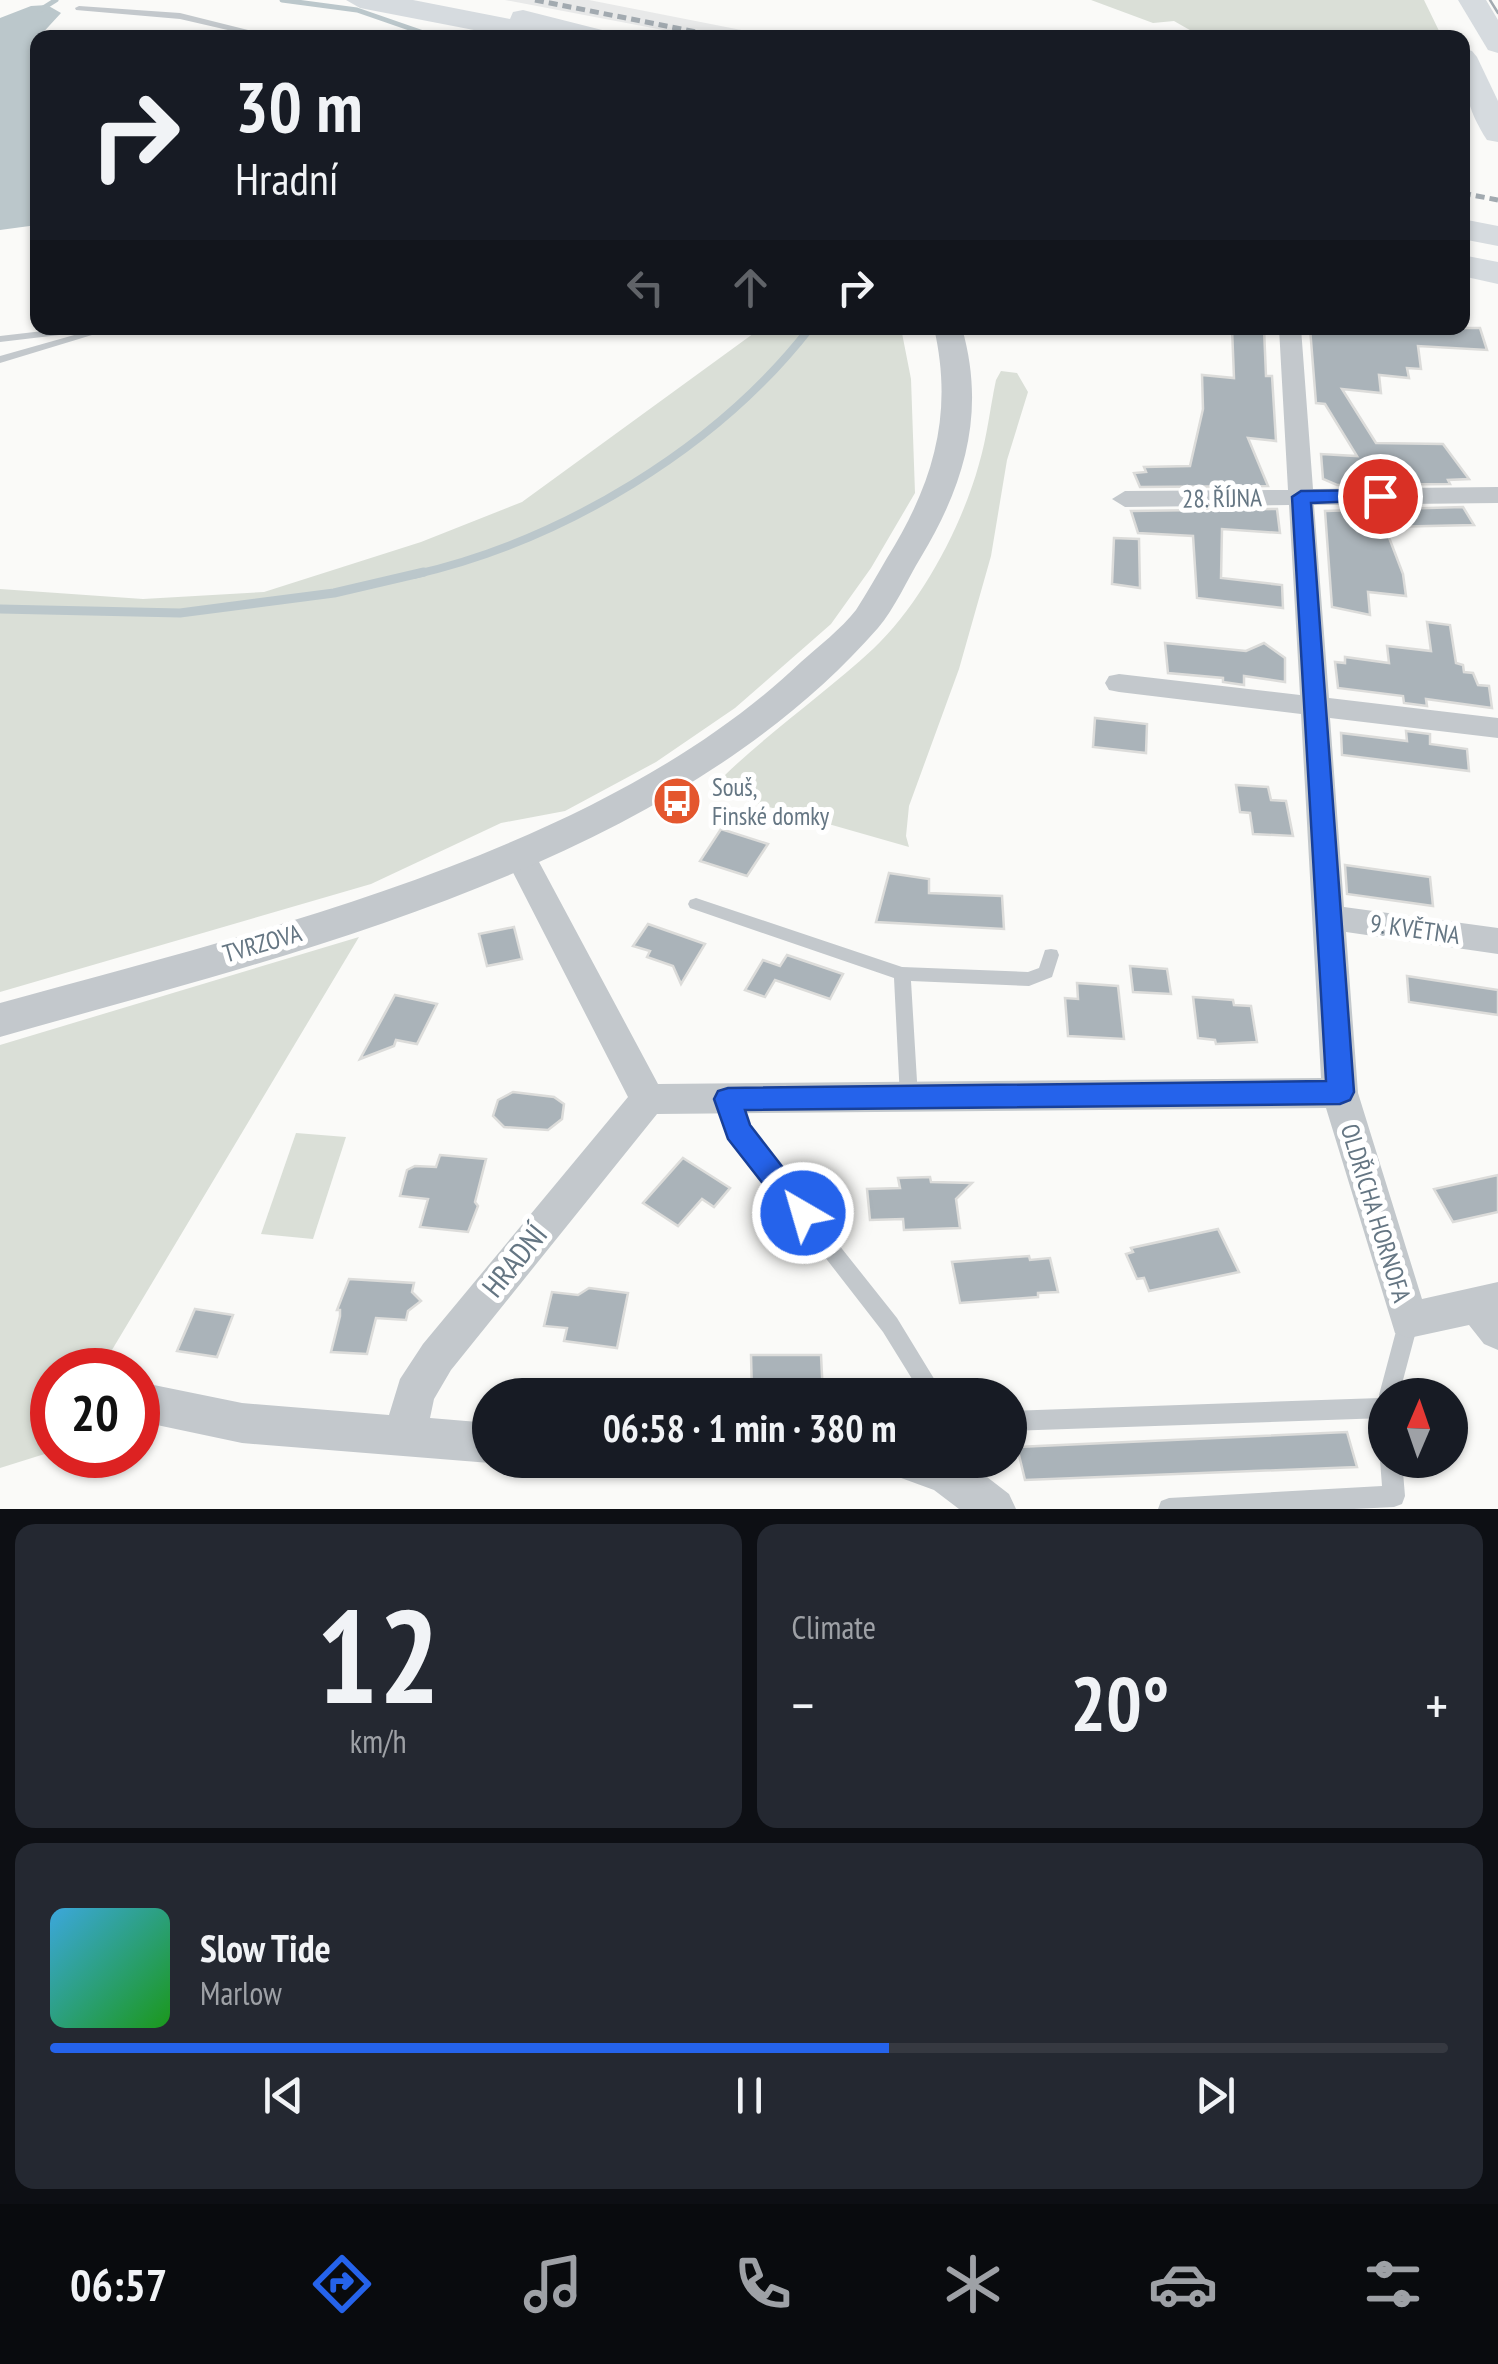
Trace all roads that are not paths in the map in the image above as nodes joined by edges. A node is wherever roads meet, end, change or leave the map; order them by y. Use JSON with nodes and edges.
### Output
{"nodes":[{"id":1,"x":360,"y":0,"type":"edge"},
{"id":2,"x":431,"y":0,"type":"edge"},
{"id":3,"x":1472,"y":0,"type":"edge"},
{"id":4,"x":79,"y":8,"type":"dead end"},
{"id":5,"x":241,"y":30,"type":"edge"},
{"id":6,"x":519,"y":30,"type":"edge"},
{"id":7,"x":564,"y":30,"type":"edge"},
{"id":8,"x":1498,"y":44,"type":"edge"},
{"id":9,"x":1470,"y":75,"type":"edge"},
{"id":10,"x":1495,"y":128,"type":"edge"},
{"id":11,"x":1470,"y":231,"type":"edge"},
{"id":12,"x":1498,"y":236,"type":"edge"},
{"id":13,"x":1470,"y":267,"type":"edge"},
{"id":14,"x":1498,"y":273,"type":"edge"},
{"id":15,"x":39,"y":335,"type":"edge"},
{"id":16,"x":84,"y":335,"type":"edge"},
{"id":17,"x":949,"y":335,"type":"edge"},
{"id":18,"x":1290,"y":335,"type":"edge"},
{"id":19,"x":0,"y":339,"type":"edge"},
{"id":20,"x":0,"y":360,"type":"edge"},
{"id":21,"x":1498,"y":495,"type":"edge"},
{"id":22,"x":1301,"y":497,"type":"junction"},
{"id":23,"x":1125,"y":499,"type":"dead end"},
{"id":24,"x":1119,"y":683,"type":"dead end"},
{"id":25,"x":1317,"y":706,"type":"junction"},
{"id":26,"x":1498,"y":728,"type":"edge"},
{"id":27,"x":520,"y":854,"type":"junction"},
{"id":28,"x":696,"y":904,"type":"dead end"},
{"id":29,"x":1331,"y":917,"type":"junction"},
{"id":30,"x":1498,"y":941,"type":"edge"},
{"id":31,"x":1051,"y":955,"type":"dead end"},
{"id":32,"x":902,"y":974,"type":"junction"},
{"id":33,"x":0,"y":1020,"type":"edge"},
{"id":34,"x":1340,"y":1092,"type":"junction"},
{"id":35,"x":909,"y":1098,"type":"junction"},
{"id":36,"x":648,"y":1099,"type":"junction"},
{"id":37,"x":728,"y":1099,"type":"junction"},
{"id":38,"x":1491,"y":1312,"type":"edge"},
{"id":39,"x":1408,"y":1320,"type":"junction"},
{"id":40,"x":923,"y":1378,"type":"edge"},
{"id":41,"x":1394,"y":1378,"type":"edge"},
{"id":42,"x":160,"y":1406,"type":"edge"},
{"id":43,"x":1368,"y":1409,"type":"edge"},
{"id":44,"x":1027,"y":1419,"type":"edge"},
{"id":45,"x":405,"y":1436,"type":"junction"},
{"id":46,"x":472,"y":1442,"type":"edge"},
{"id":47,"x":953,"y":1478,"type":"edge"},
{"id":48,"x":1392,"y":1478,"type":"edge"},
{"id":49,"x":1395,"y":1503,"type":"edge"},
{"id":50,"x":994,"y":1509,"type":"edge"},
{"id":51,"x":1169,"y":1509,"type":"edge"}],
"edges":[{"from":1,"to":6,"type":"highway"},
{"from":2,"to":7,"type":"highway"},
{"from":3,"to":8,"type":"highway"},
{"from":4,"to":5,"type":"lane"},
{"from":9,"to":10,"type":"highway"},
{"from":11,"to":12,"type":"highway"},
{"from":13,"to":14,"type":"highway"},
{"from":15,"to":19,"type":"lane"},
{"from":16,"to":20,"type":"lane"},
{"from":17,"to":27,"type":"street","name":"TVRZOVA"},
{"from":18,"to":22,"type":"street","name":"OLDŘICHA HORNOFA"},
{"from":21,"to":22,"type":"street","name":"28. ŘÍJNA"},
{"from":22,"to":23,"type":"street","name":"28. ŘÍJNA"},
{"from":22,"to":25,"type":"street","name":"OLDŘICHA HORNOFA"},
{"from":24,"to":25,"type":"street"},
{"from":25,"to":26,"type":"street"},
{"from":25,"to":29,"type":"street","name":"OLDŘICHA HORNOFA"},
{"from":27,"to":33,"type":"street","name":"TVRZOVA"},
{"from":27,"to":36,"type":"street"},
{"from":28,"to":32,"type":"lane"},
{"from":29,"to":30,"type":"street","name":"9. KVĚTNA"},
{"from":29,"to":34,"type":"street","name":"OLDŘICHA HORNOFA"},
{"from":31,"to":32,"type":"lane"},
{"from":32,"to":35,"type":"lane"},
{"from":34,"to":35,"type":"street"},
{"from":34,"to":39,"type":"street","name":"OLDŘICHA HORNOFA"},
{"from":35,"to":37,"type":"street"},
{"from":36,"to":37,"type":"street"},
{"from":36,"to":45,"type":"street","name":"HRADNÍ"},
{"from":37,"to":40,"type":"lane"},
{"from":38,"to":39,"type":"street"},
{"from":39,"to":41,"type":"lane"},
{"from":42,"to":45,"type":"street"},
{"from":43,"to":44,"type":"lane"},
{"from":45,"to":46,"type":"street"},
{"from":47,"to":50,"type":"street"},
{"from":48,"to":49,"type":"lane"},
{"from":49,"to":51,"type":"lane"}]}
